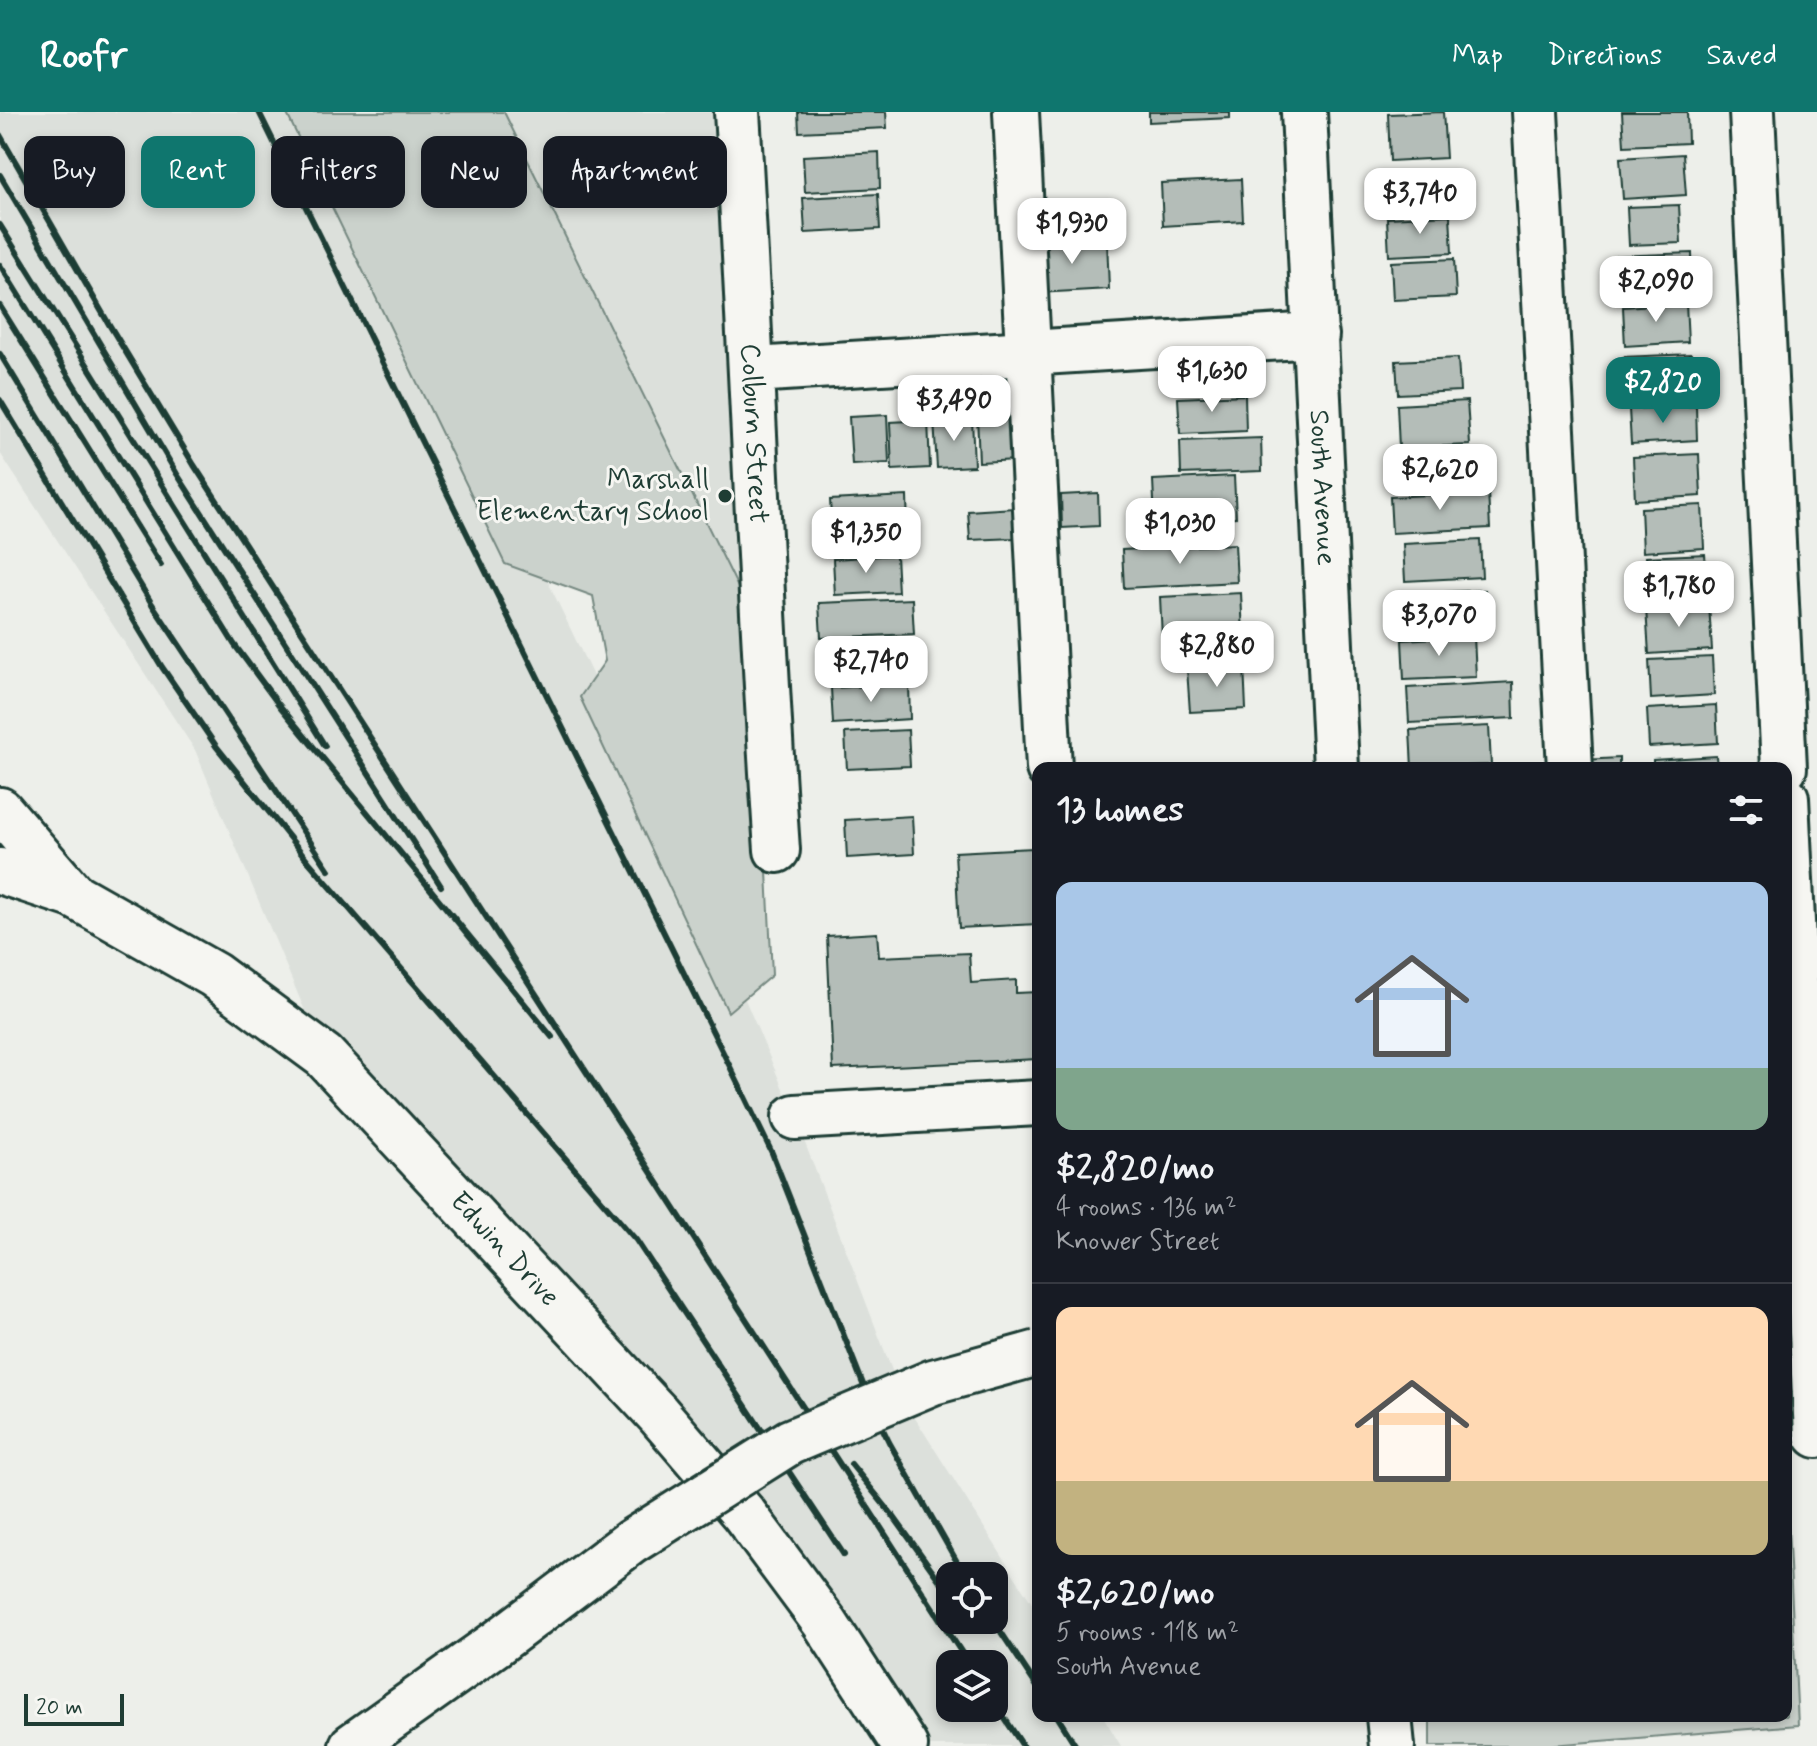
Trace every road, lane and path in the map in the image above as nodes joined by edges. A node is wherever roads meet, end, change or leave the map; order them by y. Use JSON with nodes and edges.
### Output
{"nodes":[{"id":1,"x":737,"y":112,"type":"edge"},
{"id":2,"x":1016,"y":112,"type":"edge"},
{"id":3,"x":1304,"y":112,"type":"edge"},
{"id":4,"x":1535,"y":112,"type":"edge"},
{"id":5,"x":1752,"y":112,"type":"edge"},
{"id":6,"x":1316,"y":335,"type":"junction"},
{"id":7,"x":1029,"y":352,"type":"junction"},
{"id":8,"x":752,"y":370,"type":"junction"},
{"id":9,"x":1049,"y":762,"type":"edge"},
{"id":10,"x":1336,"y":762,"type":"edge"},
{"id":11,"x":1570,"y":762,"type":"edge"},
{"id":12,"x":1784,"y":762,"type":"edge"},
{"id":13,"x":0,"y":810,"type":"edge"},
{"id":14,"x":1817,"y":810,"type":"edge"},
{"id":15,"x":1792,"y":812,"type":"edge"},
{"id":16,"x":777,"y":850,"type":"dead end"},
{"id":17,"x":0,"y":871,"type":"edge"},
{"id":18,"x":73,"y":895,"type":"junction"},
{"id":19,"x":1792,"y":916,"type":"edge"},
{"id":20,"x":1800,"y":1055,"type":"edge"},
{"id":21,"x":1032,"y":1103,"type":"edge"},
{"id":22,"x":795,"y":1117,"type":"dead end"},
{"id":23,"x":1804,"y":1280,"type":"edge"},
{"id":24,"x":1032,"y":1355,"type":"edge"},
{"id":25,"x":1817,"y":1435,"type":"edge"},
{"id":26,"x":1390,"y":1722,"type":"edge"},
{"id":27,"x":352,"y":1746,"type":"edge"},
{"id":28,"x":905,"y":1746,"type":"edge"},
{"id":29,"x":1392,"y":1746,"type":"edge"}],
"edges":[{"from":1,"to":8,"type":"main road","name":"Colburn Street"},
{"from":2,"to":7,"type":"main road"},
{"from":3,"to":6,"type":"main road","name":"South Avenue"},
{"from":4,"to":11,"type":"main road"},
{"from":5,"to":12,"type":"main road"},
{"from":6,"to":7,"type":"main road"},
{"from":6,"to":10,"type":"main road","name":"South Avenue"},
{"from":7,"to":8,"type":"main road"},
{"from":7,"to":9,"type":"main road"},
{"from":8,"to":16,"type":"main road","name":"Colburn Street"},
{"from":13,"to":18,"type":"main road"},
{"from":14,"to":15,"type":"main road"},
{"from":17,"to":18,"type":"main road","name":"Edwin Drive"},
{"from":18,"to":28,"type":"main road","name":"Edwin Drive"},
{"from":19,"to":20,"type":"main road"},
{"from":20,"to":23,"type":"main road"},
{"from":21,"to":22,"type":"main road"},
{"from":23,"to":25,"type":"main road"},
{"from":24,"to":27,"type":"main road","bridge":true},
{"from":26,"to":29,"type":"main road"}]}
